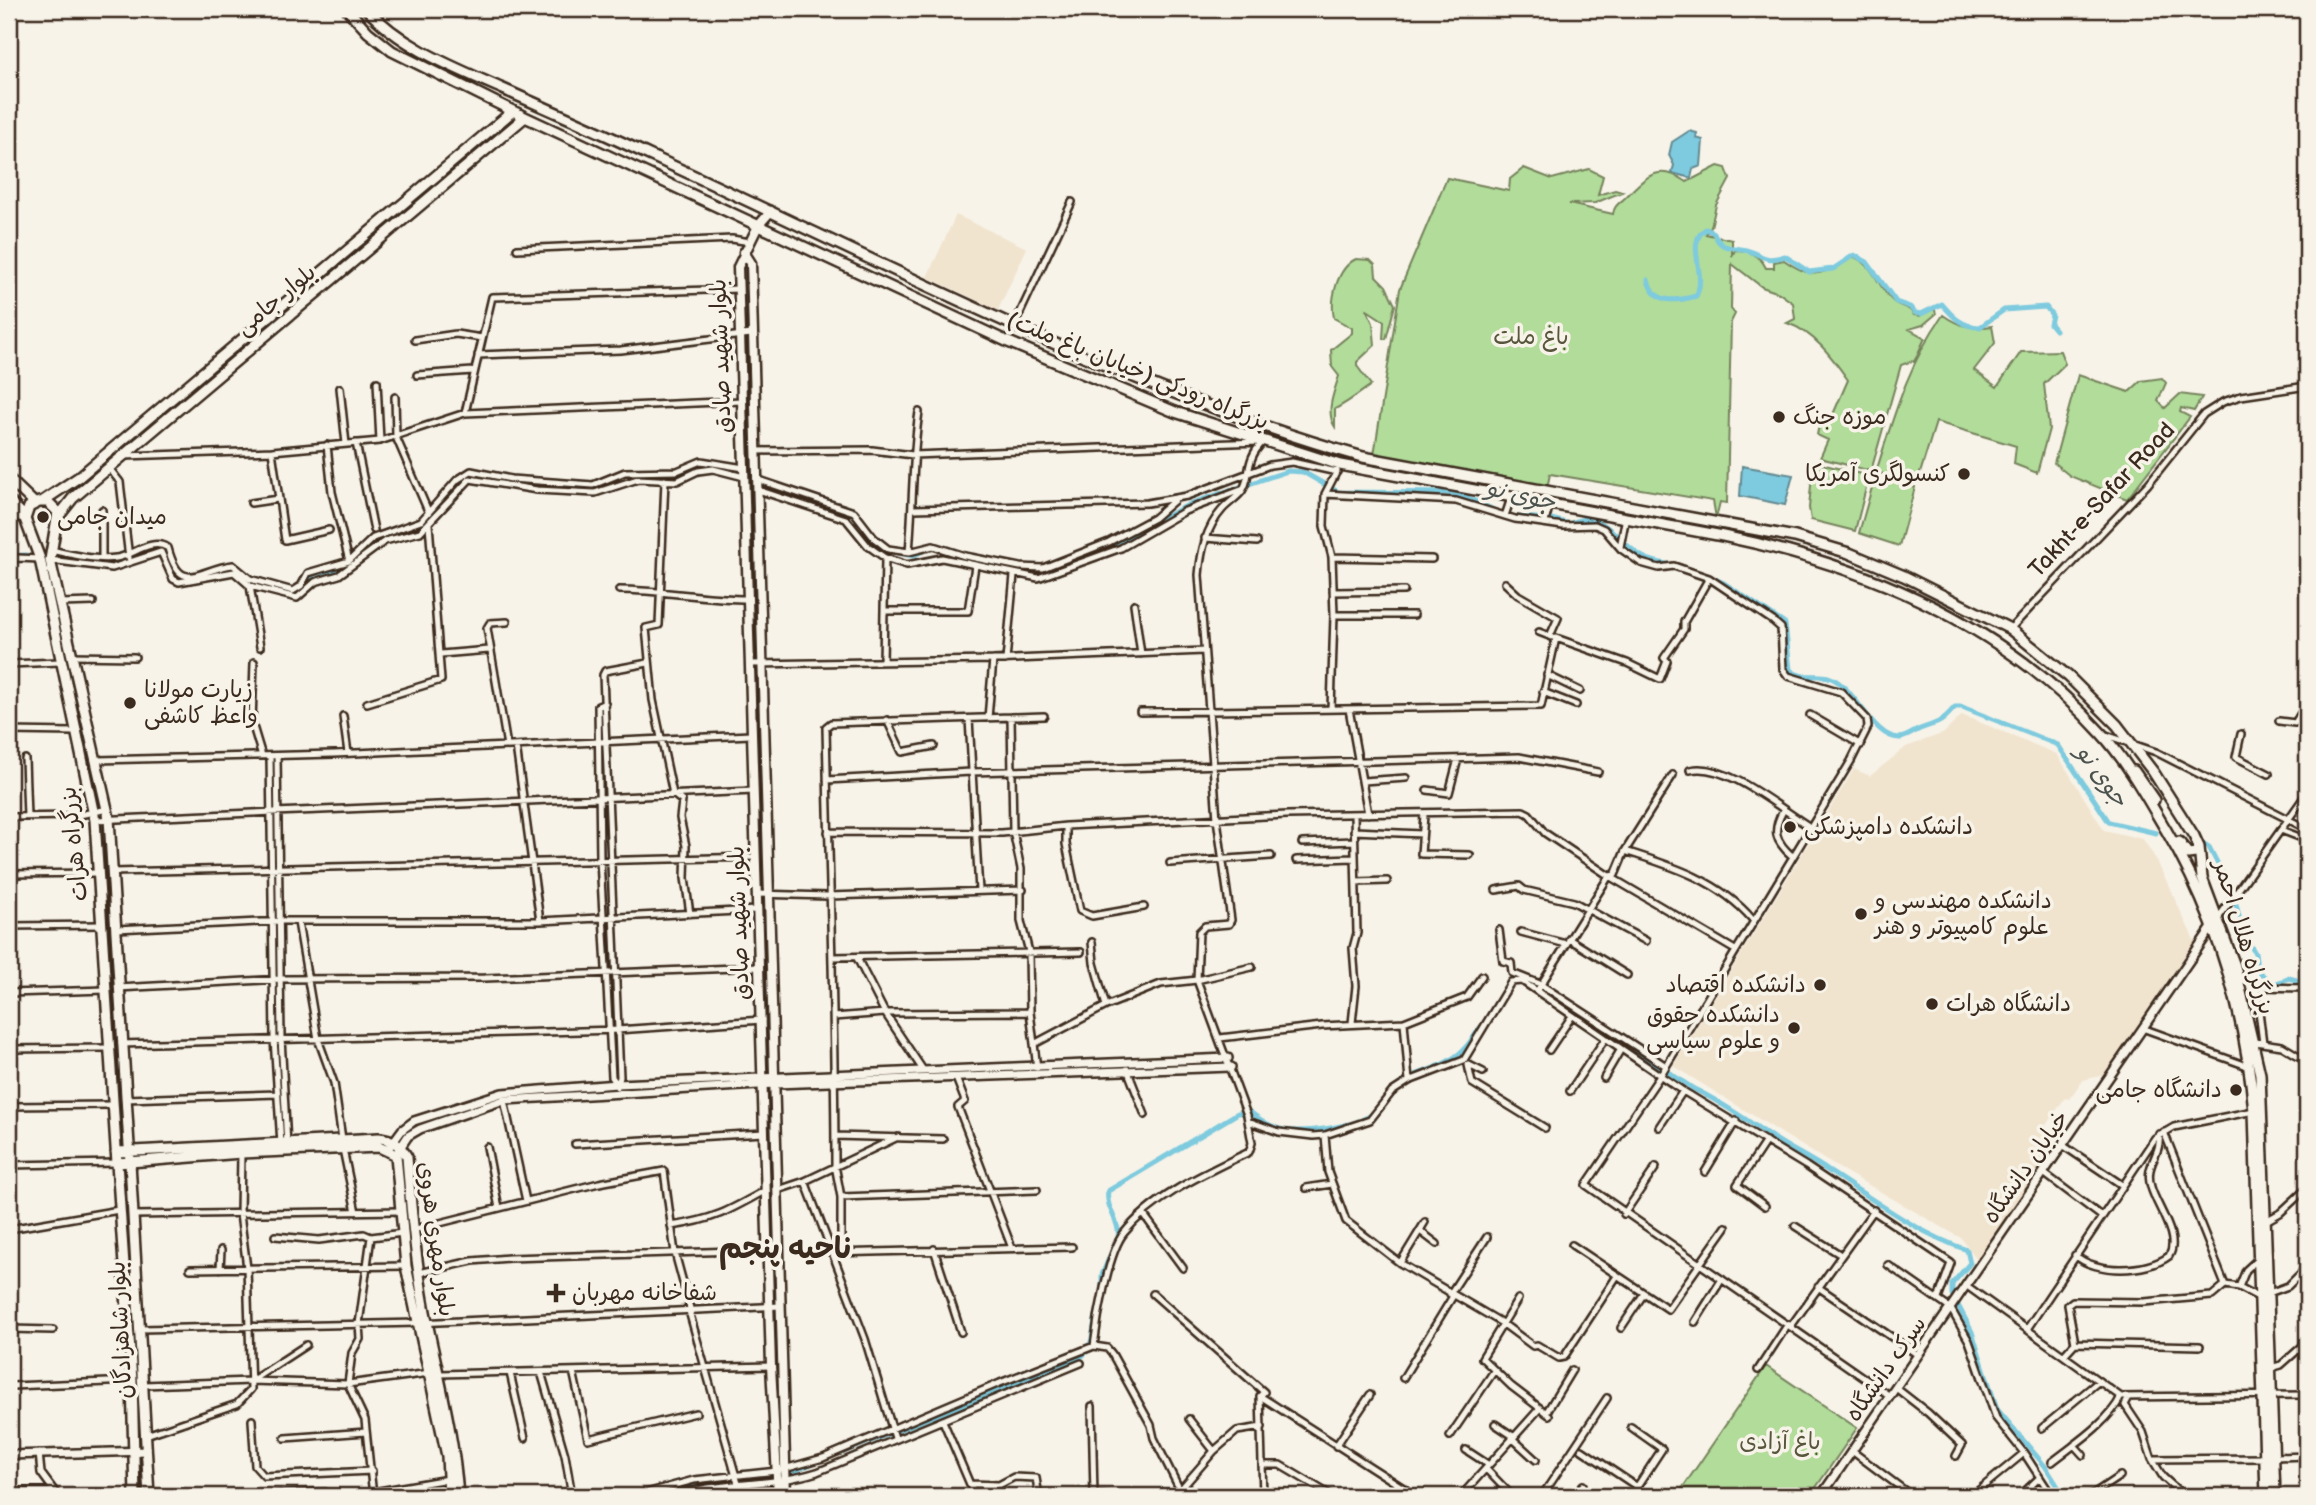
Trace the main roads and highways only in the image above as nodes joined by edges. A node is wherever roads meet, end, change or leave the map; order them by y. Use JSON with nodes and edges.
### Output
{"nodes":[{"id":1,"x":347,"y":9,"type":"edge"},
{"id":2,"x":367,"y":9,"type":"edge"},
{"id":3,"x":513,"y":111,"type":"junction"},
{"id":4,"x":524,"y":117,"type":"junction"},
{"id":5,"x":771,"y":211,"type":"junction"},
{"id":6,"x":758,"y":226,"type":"junction"},
{"id":7,"x":744,"y":252,"type":"junction"},
{"id":8,"x":9,"y":479,"type":"edge"},
{"id":9,"x":9,"y":501,"type":"edge"},
{"id":10,"x":39,"y":502,"type":"junction"},
{"id":11,"x":58,"y":517,"type":"junction"},
{"id":12,"x":26,"y":521,"type":"junction"},
{"id":13,"x":54,"y":531,"type":"junction"},
{"id":14,"x":46,"y":557,"type":"junction"},
{"id":15,"x":2010,"y":629,"type":"joint"},
{"id":16,"x":2124,"y":764,"type":"junction"},
{"id":17,"x":2199,"y":847,"type":"junction"},
{"id":18,"x":114,"y":907,"type":"junction"},
{"id":19,"x":101,"y":908,"type":"junction"},
{"id":20,"x":2216,"y":921,"type":"junction"},
{"id":21,"x":284,"y":1146,"type":"junction"},
{"id":22,"x":395,"y":1148,"type":"junction"},
{"id":23,"x":116,"y":1152,"type":"junction"},
{"id":24,"x":129,"y":1157,"type":"junction"},
{"id":25,"x":117,"y":1163,"type":"junction"},
{"id":26,"x":407,"y":1232,"type":"junction"},
{"id":27,"x":423,"y":1322,"type":"junction"},
{"id":28,"x":435,"y":1374,"type":"junction"},
{"id":29,"x":2268,"y":1396,"type":"junction"},
{"id":30,"x":2269,"y":1457,"type":"junction"},
{"id":31,"x":781,"y":1470,"type":"junction"},
{"id":32,"x":781,"y":1481,"type":"junction"},
{"id":33,"x":135,"y":1496,"type":"edge"},
{"id":34,"x":149,"y":1496,"type":"edge"},
{"id":35,"x":449,"y":1496,"type":"edge"},
{"id":36,"x":458,"y":1496,"type":"edge"},
{"id":37,"x":778,"y":1496,"type":"edge"},
{"id":38,"x":786,"y":1496,"type":"edge"},
{"id":39,"x":2266,"y":1496,"type":"edge"},
{"id":40,"x":2275,"y":1496,"type":"edge"}],
"edges":[{"from":1,"to":3,"type":"main road","name":"بزرگراه رودکی (خیابان باغ ملت)"},
{"from":2,"to":5,"type":"main road","name":"بزرگراه رودکی (خیابان باغ ملت)"},
{"from":3,"to":4,"type":"main road","name":"بزرگراه رودکی (خیابان باغ ملت)"},
{"from":3,"to":10,"type":"main road","name":"بلوار جامی"},
{"from":4,"to":6,"type":"main road","name":"بزرگراه رودکی (خیابان باغ ملت)"},
{"from":4,"to":11,"type":"main road","name":"بلوار جامی"},
{"from":5,"to":6,"type":"main road"},
{"from":5,"to":15,"type":"main road","name":"بزرگراه رودکی (خیابان باغ ملت)"},
{"from":6,"to":7,"type":"main road"},
{"from":6,"to":16,"type":"main road","name":"بزرگراه رودکی (خیابان باغ ملت)"},
{"from":7,"to":31,"type":"main road","name":"بلوار شهید صادق"},
{"from":7,"to":31,"type":"main road","name":"بلوار شهید صادق"},
{"from":8,"to":10,"type":"main road"},
{"from":9,"to":12,"type":"main road"},
{"from":10,"to":11,"type":"main road"},
{"from":10,"to":12,"type":"main road"},
{"from":11,"to":13,"type":"main road"},
{"from":12,"to":13,"type":"main road"},
{"from":12,"to":14,"type":"main road","name":"بزرگراه هرات"},
{"from":13,"to":14,"type":"main road","name":"بزرگراه هرات"},
{"from":14,"to":18,"type":"main road","name":"بزرگراه هرات"},
{"from":14,"to":19,"type":"main road","name":"بزرگراه هرات"},
{"from":15,"to":17,"type":"main road","name":"بزرگراه هلال احمر"},
{"from":16,"to":17,"type":"main road"},
{"from":16,"to":20,"type":"main road","name":"بزرگراه هلال احمر"},
{"from":17,"to":20,"type":"main road","name":"بزرگراه هلال احمر"},
{"from":18,"to":19,"type":"main road"},
{"from":18,"to":24,"type":"main road","name":"بزرگراه هرات"},
{"from":19,"to":23,"type":"main road","name":"بزرگراه هرات"},
{"from":20,"to":29,"type":"main road","name":"بزرگراه هلال احمر"},
{"from":20,"to":29,"type":"main road","name":"بزرگراه هلال احمر"},
{"from":21,"to":22,"type":"main road","name":"بلوار مهری هروی"},
{"from":21,"to":24,"type":"main road","name":"بلوار مهری هروی"},
{"from":21,"to":24,"type":"main road","name":"بلوار مهری هروی"},
{"from":22,"to":26,"type":"main road","name":"بلوار مهری هروی"},
{"from":22,"to":26,"type":"main road","name":"بلوار مهری هروی"},
{"from":23,"to":24,"type":"main road","name":"بلوار مهری هروی"},
{"from":23,"to":25,"type":"main road","name":"بزرگراه هرات"},
{"from":24,"to":25,"type":"main road","name":"بلوار مهری هروی"},
{"from":24,"to":34,"type":"main road","name":"بلوار شاهزادگان"},
{"from":25,"to":33,"type":"main road","name":"بلوار شاهزادگان"},
{"from":26,"to":27,"type":"main road","name":"بلوار مهری هروی"},
{"from":26,"to":27,"type":"main road","name":"بلوار مهری هروی"},
{"from":27,"to":28,"type":"main road","name":"بلوار مهری هروی"},
{"from":28,"to":35,"type":"main road","name":"بلوار مهری هروی"},
{"from":28,"to":36,"type":"main road","name":"بلوار مهری هروی"},
{"from":29,"to":30,"type":"main road","name":"بزرگراه هلال احمر"},
{"from":30,"to":39,"type":"main road","name":"بزرگراه هلال احمر"},
{"from":30,"to":40,"type":"main road","name":"بزرگراه هلال احمر"},
{"from":31,"to":32,"type":"main road","name":"بلوار شهید صادق"},
{"from":32,"to":37,"type":"main road","name":"بلوار شهید صادق"},
{"from":32,"to":38,"type":"main road","name":"بلوار شهید صادق"}]}
